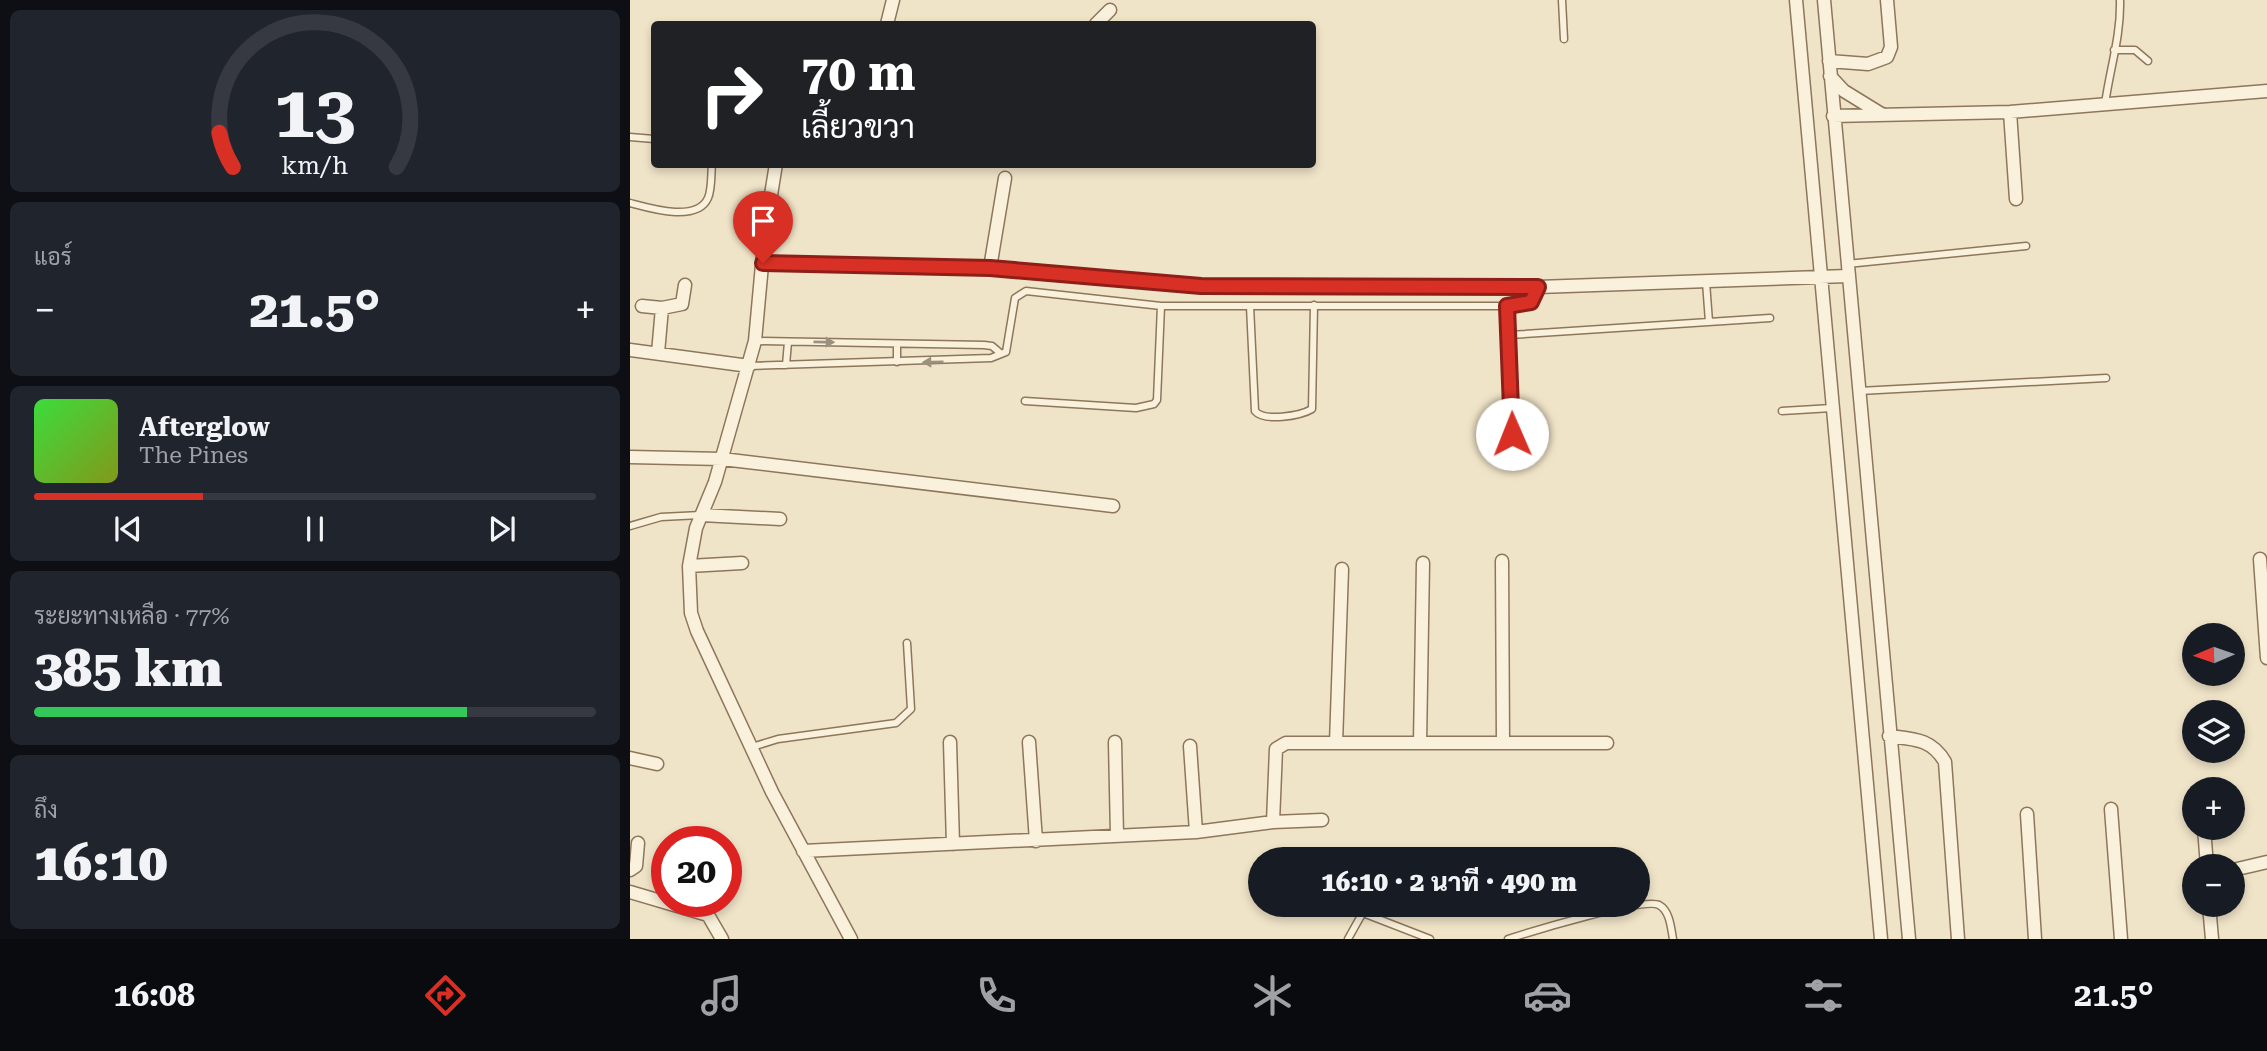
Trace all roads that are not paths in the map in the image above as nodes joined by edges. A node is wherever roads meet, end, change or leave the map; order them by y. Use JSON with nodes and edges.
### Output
{"nodes":[{"id":1,"x":893,"y":0,"type":"edge"},
{"id":2,"x":1562,"y":0,"type":"edge"},
{"id":3,"x":1796,"y":0,"type":"edge"},
{"id":4,"x":1824,"y":0,"type":"edge"},
{"id":5,"x":1887,"y":0,"type":"edge"},
{"id":6,"x":2120,"y":0,"type":"edge"},
{"id":7,"x":1110,"y":10,"type":"dead end"},
{"id":8,"x":888,"y":21,"type":"edge"},
{"id":9,"x":1099,"y":21,"type":"edge"},
{"id":10,"x":1564,"y":39,"type":"dead end"},
{"id":11,"x":2114,"y":50,"type":"junction"},
{"id":12,"x":1829,"y":61,"type":"junction"},
{"id":13,"x":2148,"y":61,"type":"dead end"},
{"id":14,"x":1830,"y":76,"type":"junction"},
{"id":15,"x":2267,"y":91,"type":"edge"},
{"id":16,"x":2105,"y":106,"type":"junction"},
{"id":17,"x":2010,"y":112,"type":"junction"},
{"id":18,"x":1883,"y":115,"type":"junction"},
{"id":19,"x":1833,"y":116,"type":"junction"},
{"id":20,"x":630,"y":137,"type":"edge"},
{"id":21,"x":651,"y":139,"type":"edge"},
{"id":22,"x":712,"y":168,"type":"edge"},
{"id":23,"x":775,"y":168,"type":"edge"},
{"id":24,"x":1005,"y":178,"type":"dead end"},
{"id":25,"x":2017,"y":199,"type":"dead end"},
{"id":26,"x":630,"y":203,"type":"edge"},
{"id":27,"x":2026,"y":246,"type":"dead end"},
{"id":28,"x":763,"y":263,"type":"junction"},
{"id":29,"x":990,"y":268,"type":"junction"},
{"id":30,"x":1844,"y":272,"type":"junction"},
{"id":31,"x":1822,"y":277,"type":"junction"},
{"id":32,"x":1706,"y":281,"type":"junction"},
{"id":33,"x":685,"y":285,"type":"dead end"},
{"id":34,"x":1538,"y":287,"type":"junction"},
{"id":35,"x":1314,"y":305,"type":"junction"},
{"id":36,"x":642,"y":306,"type":"dead end"},
{"id":37,"x":1161,"y":306,"type":"junction"},
{"id":38,"x":1250,"y":306,"type":"junction"},
{"id":39,"x":1507,"y":306,"type":"junction"},
{"id":40,"x":662,"y":308,"type":"junction"},
{"id":41,"x":1770,"y":318,"type":"dead end"},
{"id":42,"x":1709,"y":322,"type":"junction"},
{"id":43,"x":1510,"y":335,"type":"junction"},
{"id":44,"x":755,"y":341,"type":"junction"},
{"id":45,"x":788,"y":342,"type":"junction"},
{"id":46,"x":897,"y":344,"type":"junction"},
{"id":47,"x":630,"y":350,"type":"edge"},
{"id":48,"x":999,"y":352,"type":"junction"},
{"id":49,"x":658,"y":354,"type":"junction"},
{"id":50,"x":897,"y":362,"type":"junction"},
{"id":51,"x":786,"y":365,"type":"junction"},
{"id":52,"x":749,"y":366,"type":"junction"},
{"id":53,"x":2106,"y":378,"type":"dead end"},
{"id":54,"x":1857,"y":391,"type":"junction"},
{"id":55,"x":1025,"y":401,"type":"dead end"},
{"id":56,"x":1832,"y":408,"type":"junction"},
{"id":57,"x":1782,"y":411,"type":"dead end"},
{"id":58,"x":1512,"y":434,"type":"dead end"},
{"id":59,"x":630,"y":457,"type":"edge"},
{"id":60,"x":722,"y":459,"type":"junction"},
{"id":61,"x":1113,"y":506,"type":"dead end"},
{"id":62,"x":701,"y":515,"type":"junction"},
{"id":63,"x":779,"y":519,"type":"dead end"},
{"id":64,"x":630,"y":526,"type":"edge"},
{"id":65,"x":2260,"y":559,"type":"dead end"},
{"id":66,"x":1503,"y":561,"type":"dead end"},
{"id":67,"x":742,"y":563,"type":"dead end"},
{"id":68,"x":1423,"y":563,"type":"dead end"},
{"id":69,"x":689,"y":566,"type":"junction"},
{"id":70,"x":1342,"y":569,"type":"dead end"},
{"id":71,"x":2265,"y":609,"type":"edge"},
{"id":72,"x":907,"y":643,"type":"dead end"},
{"id":73,"x":2267,"y":658,"type":"edge"},
{"id":74,"x":1889,"y":736,"type":"junction"},
{"id":75,"x":950,"y":742,"type":"dead end"},
{"id":76,"x":1030,"y":742,"type":"dead end"},
{"id":77,"x":1115,"y":742,"type":"dead end"},
{"id":78,"x":1336,"y":743,"type":"junction"},
{"id":79,"x":1420,"y":743,"type":"junction"},
{"id":80,"x":1503,"y":743,"type":"junction"},
{"id":81,"x":1607,"y":743,"type":"dead end"},
{"id":82,"x":1190,"y":746,"type":"dead end"},
{"id":83,"x":752,"y":747,"type":"junction"},
{"id":84,"x":630,"y":758,"type":"edge"},
{"id":85,"x":657,"y":764,"type":"dead end"},
{"id":86,"x":2111,"y":809,"type":"dead end"},
{"id":87,"x":2027,"y":814,"type":"dead end"},
{"id":88,"x":1322,"y":820,"type":"dead end"},
{"id":89,"x":1273,"y":822,"type":"junction"},
{"id":90,"x":1196,"y":832,"type":"junction"},
{"id":91,"x":1117,"y":836,"type":"junction"},
{"id":92,"x":1036,"y":841,"type":"junction"},
{"id":93,"x":638,"y":844,"type":"dead end"},
{"id":94,"x":953,"y":844,"type":"junction"},
{"id":95,"x":803,"y":851,"type":"junction"},
{"id":96,"x":2267,"y":862,"type":"edge"},
{"id":97,"x":2245,"y":867,"type":"edge"},
{"id":98,"x":630,"y":870,"type":"edge"},
{"id":99,"x":630,"y":892,"type":"edge"},
{"id":100,"x":1361,"y":917,"type":"edge"},
{"id":101,"x":1373,"y":917,"type":"edge"},
{"id":102,"x":2210,"y":917,"type":"edge"},
{"id":103,"x":722,"y":939,"type":"edge"},
{"id":104,"x":850,"y":939,"type":"edge"},
{"id":105,"x":1348,"y":939,"type":"edge"},
{"id":106,"x":1430,"y":939,"type":"edge"},
{"id":107,"x":1508,"y":939,"type":"edge"},
{"id":108,"x":1673,"y":939,"type":"edge"},
{"id":109,"x":1881,"y":939,"type":"edge"},
{"id":110,"x":1909,"y":939,"type":"edge"},
{"id":111,"x":1958,"y":939,"type":"edge"},
{"id":112,"x":2035,"y":939,"type":"edge"},
{"id":113,"x":2120,"y":939,"type":"edge"},
{"id":114,"x":2212,"y":939,"type":"edge"}],
"edges":[{"from":1,"to":8,"type":"street"},
{"from":2,"to":10,"type":"lane"},
{"from":3,"to":31,"type":"street"},
{"from":4,"to":12,"type":"street"},
{"from":5,"to":12,"type":"street"},
{"from":6,"to":11,"type":"lane"},
{"from":7,"to":9,"type":"street"},
{"from":11,"to":13,"type":"lane"},
{"from":11,"to":16,"type":"lane"},
{"from":12,"to":14,"type":"street"},
{"from":14,"to":18,"type":"street"},
{"from":14,"to":19,"type":"street"},
{"from":15,"to":16,"type":"street"},
{"from":16,"to":17,"type":"street"},
{"from":17,"to":18,"type":"street"},
{"from":17,"to":25,"type":"street"},
{"from":18,"to":19,"type":"street"},
{"from":19,"to":30,"type":"street"},
{"from":20,"to":21,"type":"lane"},
{"from":22,"to":26,"type":"lane"},
{"from":23,"to":28,"type":"street"},
{"from":24,"to":29,"type":"street"},
{"from":27,"to":30,"type":"lane"},
{"from":28,"to":29,"type":"street"},
{"from":28,"to":44,"type":"street"},
{"from":29,"to":34,"type":"street"},
{"from":30,"to":31,"type":"street"},
{"from":30,"to":54,"type":"street"},
{"from":31,"to":32,"type":"street"},
{"from":31,"to":56,"type":"street"},
{"from":32,"to":34,"type":"street"},
{"from":32,"to":42,"type":"lane"},
{"from":33,"to":40,"type":"street"},
{"from":34,"to":39,"type":"lane"},
{"from":35,"to":38,"type":"lane"},
{"from":35,"to":38,"type":"lane"},
{"from":35,"to":39,"type":"lane"},
{"from":36,"to":40,"type":"street"},
{"from":37,"to":38,"type":"lane"},
{"from":37,"to":48,"type":"lane"},
{"from":37,"to":55,"type":"lane"},
{"from":39,"to":43,"type":"lane"},
{"from":40,"to":49,"type":"street"},
{"from":41,"to":42,"type":"lane"},
{"from":42,"to":43,"type":"lane"},
{"from":43,"to":58,"type":"lane"},
{"from":44,"to":45,"type":"lane"},
{"from":44,"to":52,"type":"street"},
{"from":45,"to":46,"type":"lane","one_way":true},
{"from":45,"to":51,"type":"lane"},
{"from":46,"to":48,"type":"lane"},
{"from":46,"to":50,"type":"lane"},
{"from":47,"to":49,"type":"street"},
{"from":48,"to":50,"type":"lane","one_way":true},
{"from":49,"to":52,"type":"street"},
{"from":50,"to":51,"type":"lane"},
{"from":51,"to":52,"type":"lane"},
{"from":52,"to":60,"type":"street"},
{"from":53,"to":54,"type":"lane"},
{"from":54,"to":74,"type":"street"},
{"from":56,"to":57,"type":"lane"},
{"from":56,"to":109,"type":"street"},
{"from":59,"to":60,"type":"street"},
{"from":60,"to":61,"type":"street"},
{"from":60,"to":62,"type":"street"},
{"from":62,"to":63,"type":"street"},
{"from":62,"to":64,"type":"lane"},
{"from":62,"to":69,"type":"street"},
{"from":65,"to":71,"type":"street"},
{"from":66,"to":80,"type":"street"},
{"from":67,"to":69,"type":"street"},
{"from":68,"to":79,"type":"street"},
{"from":69,"to":83,"type":"street"},
{"from":70,"to":78,"type":"street"},
{"from":71,"to":73,"type":"street"},
{"from":72,"to":83,"type":"lane"},
{"from":74,"to":110,"type":"street"},
{"from":74,"to":111,"type":"street"},
{"from":75,"to":94,"type":"street"},
{"from":76,"to":92,"type":"street"},
{"from":77,"to":91,"type":"street"},
{"from":78,"to":79,"type":"street"},
{"from":78,"to":89,"type":"street"},
{"from":79,"to":80,"type":"street"},
{"from":80,"to":81,"type":"street"},
{"from":82,"to":90,"type":"street"},
{"from":83,"to":95,"type":"street"},
{"from":84,"to":85,"type":"street"},
{"from":86,"to":113,"type":"street"},
{"from":87,"to":112,"type":"street"},
{"from":88,"to":89,"type":"street"},
{"from":89,"to":90,"type":"street"},
{"from":90,"to":91,"type":"street"},
{"from":91,"to":92,"type":"street"},
{"from":92,"to":94,"type":"street"},
{"from":93,"to":98,"type":"street"},
{"from":94,"to":95,"type":"street"},
{"from":95,"to":104,"type":"street"},
{"from":96,"to":97,"type":"street"},
{"from":99,"to":103,"type":"street"},
{"from":100,"to":105,"type":"lane"},
{"from":101,"to":106,"type":"lane"},
{"from":102,"to":114,"type":"street"},
{"from":107,"to":108,"type":"lane"}]}
